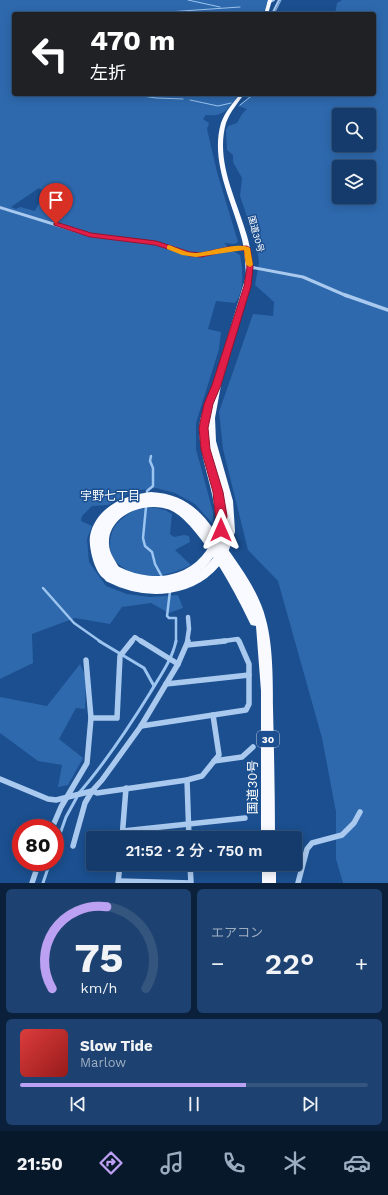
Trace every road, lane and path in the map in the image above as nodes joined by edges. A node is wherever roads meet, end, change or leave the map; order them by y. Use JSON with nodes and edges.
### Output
{"nodes":[{"id":1,"x":274,"y":0,"type":"edge"},
{"id":2,"x":279,"y":0,"type":"edge"},
{"id":3,"x":268,"y":5,"type":"edge"},
{"id":4,"x":273,"y":12,"type":"edge"},
{"id":5,"x":241,"y":96,"type":"edge"},
{"id":6,"x":0,"y":207,"type":"edge"},
{"id":7,"x":247,"y":248,"type":"junction"},
{"id":8,"x":250,"y":267,"type":"junction"},
{"id":9,"x":388,"y":310,"type":"edge"},
{"id":10,"x":218,"y":558,"type":"edge"},
{"id":11,"x":218,"y":558,"type":"edge"},
{"id":12,"x":218,"y":558,"type":"edge"},
{"id":13,"x":218,"y":558,"type":"edge"},
{"id":14,"x":188,"y":617,"type":"dead end"},
{"id":15,"x":187,"y":645,"type":"junction"},
{"id":16,"x":86,"y":660,"type":"dead end"},
{"id":17,"x":176,"y":662,"type":"junction"},
{"id":18,"x":249,"y":674,"type":"junction"},
{"id":19,"x":166,"y":684,"type":"junction"},
{"id":20,"x":213,"y":715,"type":"junction"},
{"id":21,"x":91,"y":718,"type":"junction"},
{"id":22,"x":141,"y":726,"type":"junction"},
{"id":23,"x":253,"y":747,"type":"dead end"},
{"id":24,"x":214,"y":761,"type":"junction"},
{"id":25,"x":0,"y":779,"type":"edge"},
{"id":26,"x":187,"y":780,"type":"junction"},
{"id":27,"x":126,"y":788,"type":"junction"},
{"id":28,"x":92,"y":791,"type":"junction"},
{"id":29,"x":66,"y":798,"type":"junction"},
{"id":30,"x":360,"y":812,"type":"dead end"},
{"id":31,"x":245,"y":818,"type":"dead end"},
{"id":32,"x":56,"y":819,"type":"edge"},
{"id":33,"x":189,"y":824,"type":"junction"},
{"id":34,"x":122,"y":831,"type":"edge"},
{"id":35,"x":146,"y":831,"type":"edge"},
{"id":36,"x":189,"y":831,"type":"edge"},
{"id":37,"x":268,"y":831,"type":"edge"},
{"id":38,"x":73,"y":846,"type":"dead end"},
{"id":39,"x":36,"y":871,"type":"edge"},
{"id":40,"x":120,"y":871,"type":"edge"},
{"id":41,"x":190,"y":871,"type":"edge"},
{"id":42,"x":269,"y":871,"type":"edge"},
{"id":43,"x":119,"y":882,"type":"edge"},
{"id":44,"x":32,"y":883,"type":"edge"},
{"id":45,"x":269,"y":883,"type":"edge"},
{"id":46,"x":298,"y":883,"type":"edge"}],
"edges":[{"from":1,"to":3,"type":"street"},
{"from":2,"to":4,"type":"street"},
{"from":5,"to":7,"type":"highway","name":"国道30号","number":"30"},
{"from":6,"to":7,"type":"street"},
{"from":7,"to":8,"type":"highway","name":"国道30号","number":"30"},
{"from":8,"to":9,"type":"street"},
{"from":8,"to":10,"type":"highway","name":"国道30号","number":"30","bridge":true},
{"from":11,"to":12,"type":"highway","name":"国道30号","number":"30","bridge":true},
{"from":13,"to":37,"type":"highway","name":"国道30号","number":"30","bridge":true},
{"from":14,"to":15,"type":"street"},
{"from":15,"to":17,"type":"street"},
{"from":15,"to":18,"type":"street"},
{"from":16,"to":21,"type":"street"},
{"from":17,"to":19,"type":"street"},
{"from":17,"to":21,"type":"street"},
{"from":18,"to":19,"type":"street"},
{"from":18,"to":20,"type":"street"},
{"from":19,"to":22,"type":"street"},
{"from":20,"to":22,"type":"street"},
{"from":20,"to":24,"type":"street"},
{"from":21,"to":29,"type":"street"},
{"from":22,"to":28,"type":"street"},
{"from":23,"to":24,"type":"street"},
{"from":24,"to":26,"type":"street"},
{"from":25,"to":29,"type":"street"},
{"from":26,"to":27,"type":"street"},
{"from":26,"to":33,"type":"street"},
{"from":27,"to":28,"type":"street"},
{"from":27,"to":34,"type":"street"},
{"from":28,"to":29,"type":"street"},
{"from":28,"to":38,"type":"street"},
{"from":29,"to":32,"type":"street"},
{"from":30,"to":46,"type":"street"},
{"from":31,"to":33,"type":"street"},
{"from":33,"to":35,"type":"street"},
{"from":33,"to":36,"type":"street"},
{"from":39,"to":44,"type":"street"},
{"from":40,"to":43,"type":"street"},
{"from":41,"to":43,"type":"street"},
{"from":42,"to":45,"type":"highway"}]}
